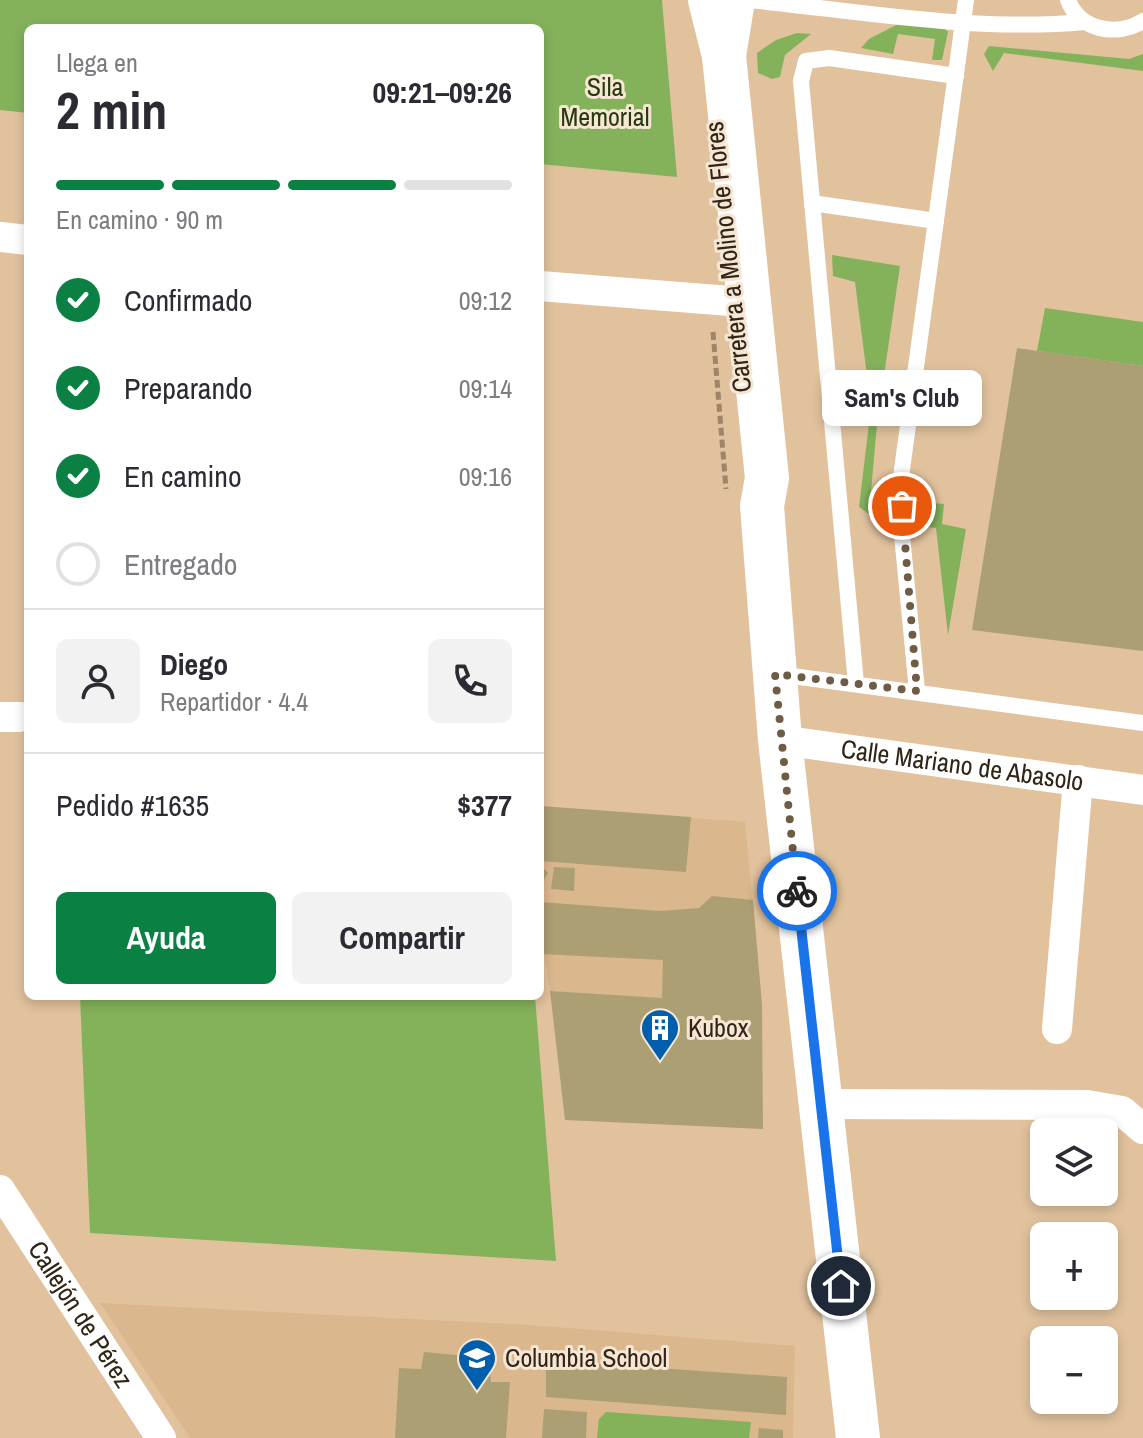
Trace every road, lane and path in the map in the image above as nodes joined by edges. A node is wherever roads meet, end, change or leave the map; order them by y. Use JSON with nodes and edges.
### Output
{"nodes":[{"id":1,"x":966,"y":0,"type":"edge"},
{"id":2,"x":1068,"y":0,"type":"edge"},
{"id":3,"x":723,"y":1,"type":"edge"},
{"id":4,"x":963,"y":22,"type":"junction"},
{"id":5,"x":1085,"y":22,"type":"junction"},
{"id":6,"x":1142,"y":22,"type":"edge"},
{"id":7,"x":956,"y":76,"type":"junction"},
{"id":8,"x":812,"y":203,"type":"junction"},
{"id":9,"x":936,"y":221,"type":"junction"},
{"id":10,"x":0,"y":237,"type":"edge"},
{"id":11,"x":24,"y":240,"type":"edge"},
{"id":12,"x":544,"y":286,"type":"edge"},
{"id":13,"x":730,"y":301,"type":"junction"},
{"id":14,"x":762,"y":506,"type":"junction"},
{"id":15,"x":775,"y":674,"type":"junction"},
{"id":16,"x":856,"y":684,"type":"junction"},
{"id":17,"x":917,"y":691,"type":"junction"},
{"id":18,"x":1143,"y":723,"type":"edge"},
{"id":19,"x":780,"y":740,"type":"junction"},
{"id":20,"x":1078,"y":780,"type":"junction"},
{"id":21,"x":1143,"y":790,"type":"edge"},
{"id":22,"x":1057,"y":1029,"type":"dead end"},
{"id":23,"x":821,"y":1104,"type":"junction"},
{"id":24,"x":1143,"y":1129,"type":"edge"},
{"id":25,"x":0,"y":1190,"type":"edge"},
{"id":26,"x":14,"y":1232,"type":"edge"},
{"id":27,"x":161,"y":1438,"type":"edge"},
{"id":28,"x":858,"y":1438,"type":"edge"}],
"edges":[{"from":1,"to":4,"type":"lane"},
{"from":2,"to":5,"type":"lane"},
{"from":3,"to":4,"type":"lane"},
{"from":3,"to":13,"type":"main road","name":"Carretera a Molino de Flores"},
{"from":3,"to":14,"type":"main road","name":"Carretera a Molino de Flores"},
{"from":4,"to":5,"type":"lane"},
{"from":4,"to":7,"type":"lane"},
{"from":5,"to":6,"type":"lane"},
{"from":7,"to":8,"type":"lane"},
{"from":7,"to":9,"type":"lane"},
{"from":8,"to":9,"type":"lane"},
{"from":8,"to":16,"type":"lane"},
{"from":9,"to":17,"type":"lane"},
{"from":10,"to":11,"type":"street"},
{"from":12,"to":13,"type":"street"},
{"from":13,"to":14,"type":"main road","name":"Carretera a Molino de Flores"},
{"from":14,"to":15,"type":"main road","name":"Carretera a Molino de Flores"},
{"from":15,"to":16,"type":"lane"},
{"from":15,"to":19,"type":"main road","name":"Carretera a Molino de Flores"},
{"from":16,"to":17,"type":"lane"},
{"from":17,"to":18,"type":"lane"},
{"from":19,"to":20,"type":"street","name":"Calle Mariano de Abasolo"},
{"from":19,"to":23,"type":"main road","name":"Carretera a Molino de Flores"},
{"from":20,"to":21,"type":"street","name":"Calle Mariano de Abasolo"},
{"from":20,"to":22,"type":"street"},
{"from":23,"to":24,"type":"street"},
{"from":23,"to":28,"type":"main road","name":"Carretera a Molino de Flores"},
{"from":25,"to":26,"type":"street","name":"Callejón de Pérez"},
{"from":26,"to":27,"type":"street","name":"Callejón de Pérez"}]}
